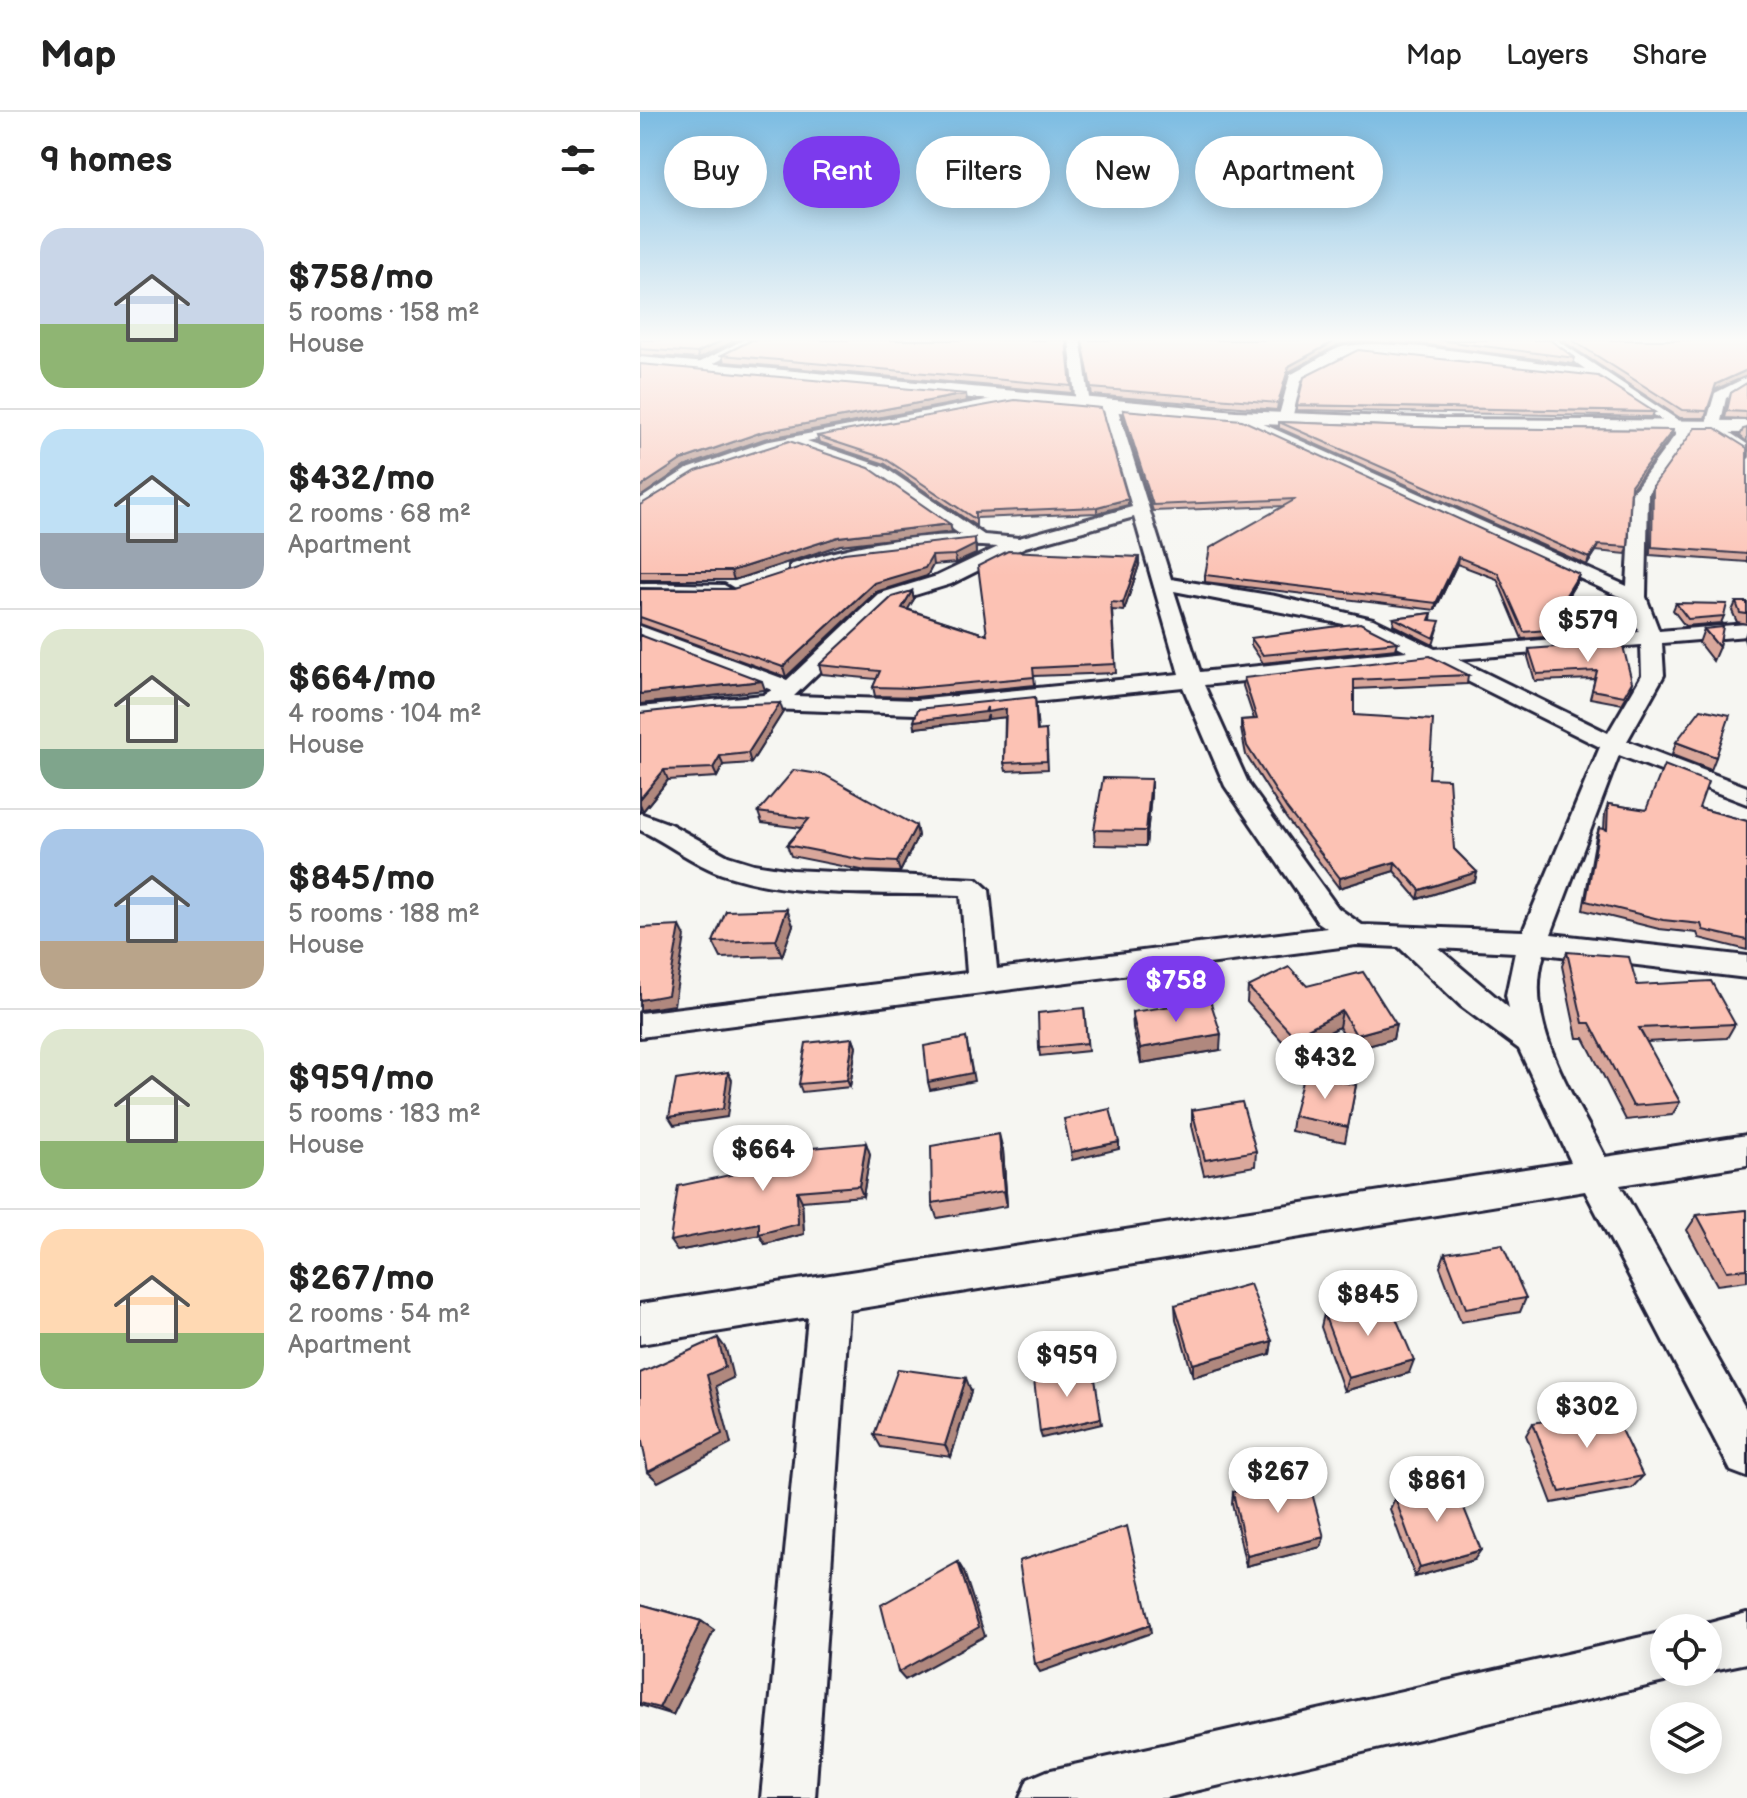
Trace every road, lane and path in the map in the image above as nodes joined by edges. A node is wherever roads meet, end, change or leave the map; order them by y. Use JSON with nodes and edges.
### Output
{"nodes":[{"id":1,"x":922,"y":419,"type":"edge"},
{"id":2,"x":1114,"y":419,"type":"edge"},
{"id":3,"x":1240,"y":419,"type":"edge"},
{"id":4,"x":1277,"y":419,"type":"edge"},
{"id":5,"x":1285,"y":419,"type":"joint"},
{"id":6,"x":1669,"y":419,"type":"edge"},
{"id":7,"x":1714,"y":419,"type":"edge"},
{"id":8,"x":1680,"y":426,"type":"junction"},
{"id":9,"x":1712,"y":427,"type":"junction"},
{"id":10,"x":1747,"y":427,"type":"edge"},
{"id":11,"x":784,"y":440,"type":"junction"},
{"id":12,"x":1747,"y":451,"type":"edge"},
{"id":13,"x":640,"y":506,"type":"edge"},
{"id":14,"x":1141,"y":510,"type":"junction"},
{"id":15,"x":977,"y":538,"type":"junction"},
{"id":16,"x":1019,"y":543,"type":"junction"},
{"id":17,"x":778,"y":576,"type":"edge"},
{"id":18,"x":1163,"y":583,"type":"junction"},
{"id":19,"x":749,"y":586,"type":"edge"},
{"id":20,"x":640,"y":589,"type":"edge"},
{"id":21,"x":1636,"y":597,"type":"junction"},
{"id":22,"x":1747,"y":630,"type":"edge"},
{"id":23,"x":640,"y":632,"type":"edge"},
{"id":24,"x":1651,"y":638,"type":"junction"},
{"id":25,"x":1433,"y":655,"type":"junction"},
{"id":26,"x":1191,"y":679,"type":"junction"},
{"id":27,"x":790,"y":689,"type":"junction"},
{"id":28,"x":768,"y":702,"type":"junction"},
{"id":29,"x":640,"y":714,"type":"edge"},
{"id":30,"x":1611,"y":743,"type":"junction"},
{"id":31,"x":1747,"y":796,"type":"edge"},
{"id":32,"x":640,"y":821,"type":"edge"},
{"id":33,"x":1356,"y":935,"type":"junction"},
{"id":34,"x":1406,"y":936,"type":"junction"},
{"id":35,"x":1533,"y":942,"type":"junction"},
{"id":36,"x":1747,"y":967,"type":"edge"},
{"id":37,"x":983,"y":982,"type":"junction"},
{"id":38,"x":640,"y":1025,"type":"edge"},
{"id":39,"x":1531,"y":1041,"type":"junction"},
{"id":40,"x":1747,"y":1150,"type":"edge"},
{"id":41,"x":1596,"y":1176,"type":"junction"},
{"id":42,"x":830,"y":1294,"type":"junction"},
{"id":43,"x":640,"y":1324,"type":"edge"},
{"id":44,"x":1747,"y":1455,"type":"edge"},
{"id":45,"x":1747,"y":1638,"type":"edge"},
{"id":46,"x":1722,"y":1643,"type":"edge"},
{"id":47,"x":1650,"y":1660,"type":"edge"},
{"id":48,"x":788,"y":1798,"type":"edge"},
{"id":49,"x":1047,"y":1798,"type":"edge"}],
"edges":[{"from":1,"to":11,"type":"street"},
{"from":2,"to":14,"type":"street"},
{"from":3,"to":21,"type":"street"},
{"from":4,"to":5,"type":"street"},
{"from":5,"to":8,"type":"street"},
{"from":6,"to":8,"type":"street"},
{"from":7,"to":9,"type":"street"},
{"from":8,"to":9,"type":"street"},
{"from":8,"to":21,"type":"street"},
{"from":9,"to":10,"type":"street"},
{"from":9,"to":12,"type":"street"},
{"from":11,"to":13,"type":"street"},
{"from":11,"to":15,"type":"street"},
{"from":14,"to":16,"type":"street"},
{"from":14,"to":18,"type":"street"},
{"from":15,"to":16,"type":"street"},
{"from":15,"to":17,"type":"street"},
{"from":16,"to":27,"type":"street"},
{"from":18,"to":25,"type":"street"},
{"from":18,"to":26,"type":"street"},
{"from":19,"to":20,"type":"street"},
{"from":21,"to":24,"type":"street"},
{"from":22,"to":24,"type":"street"},
{"from":23,"to":27,"type":"street"},
{"from":24,"to":25,"type":"street"},
{"from":24,"to":30,"type":"street"},
{"from":25,"to":26,"type":"street"},
{"from":25,"to":30,"type":"street"},
{"from":26,"to":28,"type":"street"},
{"from":26,"to":33,"type":"street"},
{"from":27,"to":28,"type":"street"},
{"from":28,"to":29,"type":"street"},
{"from":30,"to":31,"type":"street"},
{"from":30,"to":35,"type":"street"},
{"from":32,"to":37,"type":"street"},
{"from":33,"to":34,"type":"street"},
{"from":33,"to":37,"type":"street"},
{"from":34,"to":35,"type":"street"},
{"from":34,"to":39,"type":"street"},
{"from":35,"to":36,"type":"street"},
{"from":35,"to":39,"type":"street"},
{"from":37,"to":38,"type":"street"},
{"from":39,"to":41,"type":"street"},
{"from":40,"to":41,"type":"street"},
{"from":41,"to":42,"type":"street"},
{"from":41,"to":44,"type":"street"},
{"from":42,"to":43,"type":"street"},
{"from":42,"to":48,"type":"street"},
{"from":45,"to":46,"type":"street"},
{"from":47,"to":49,"type":"street"}]}
